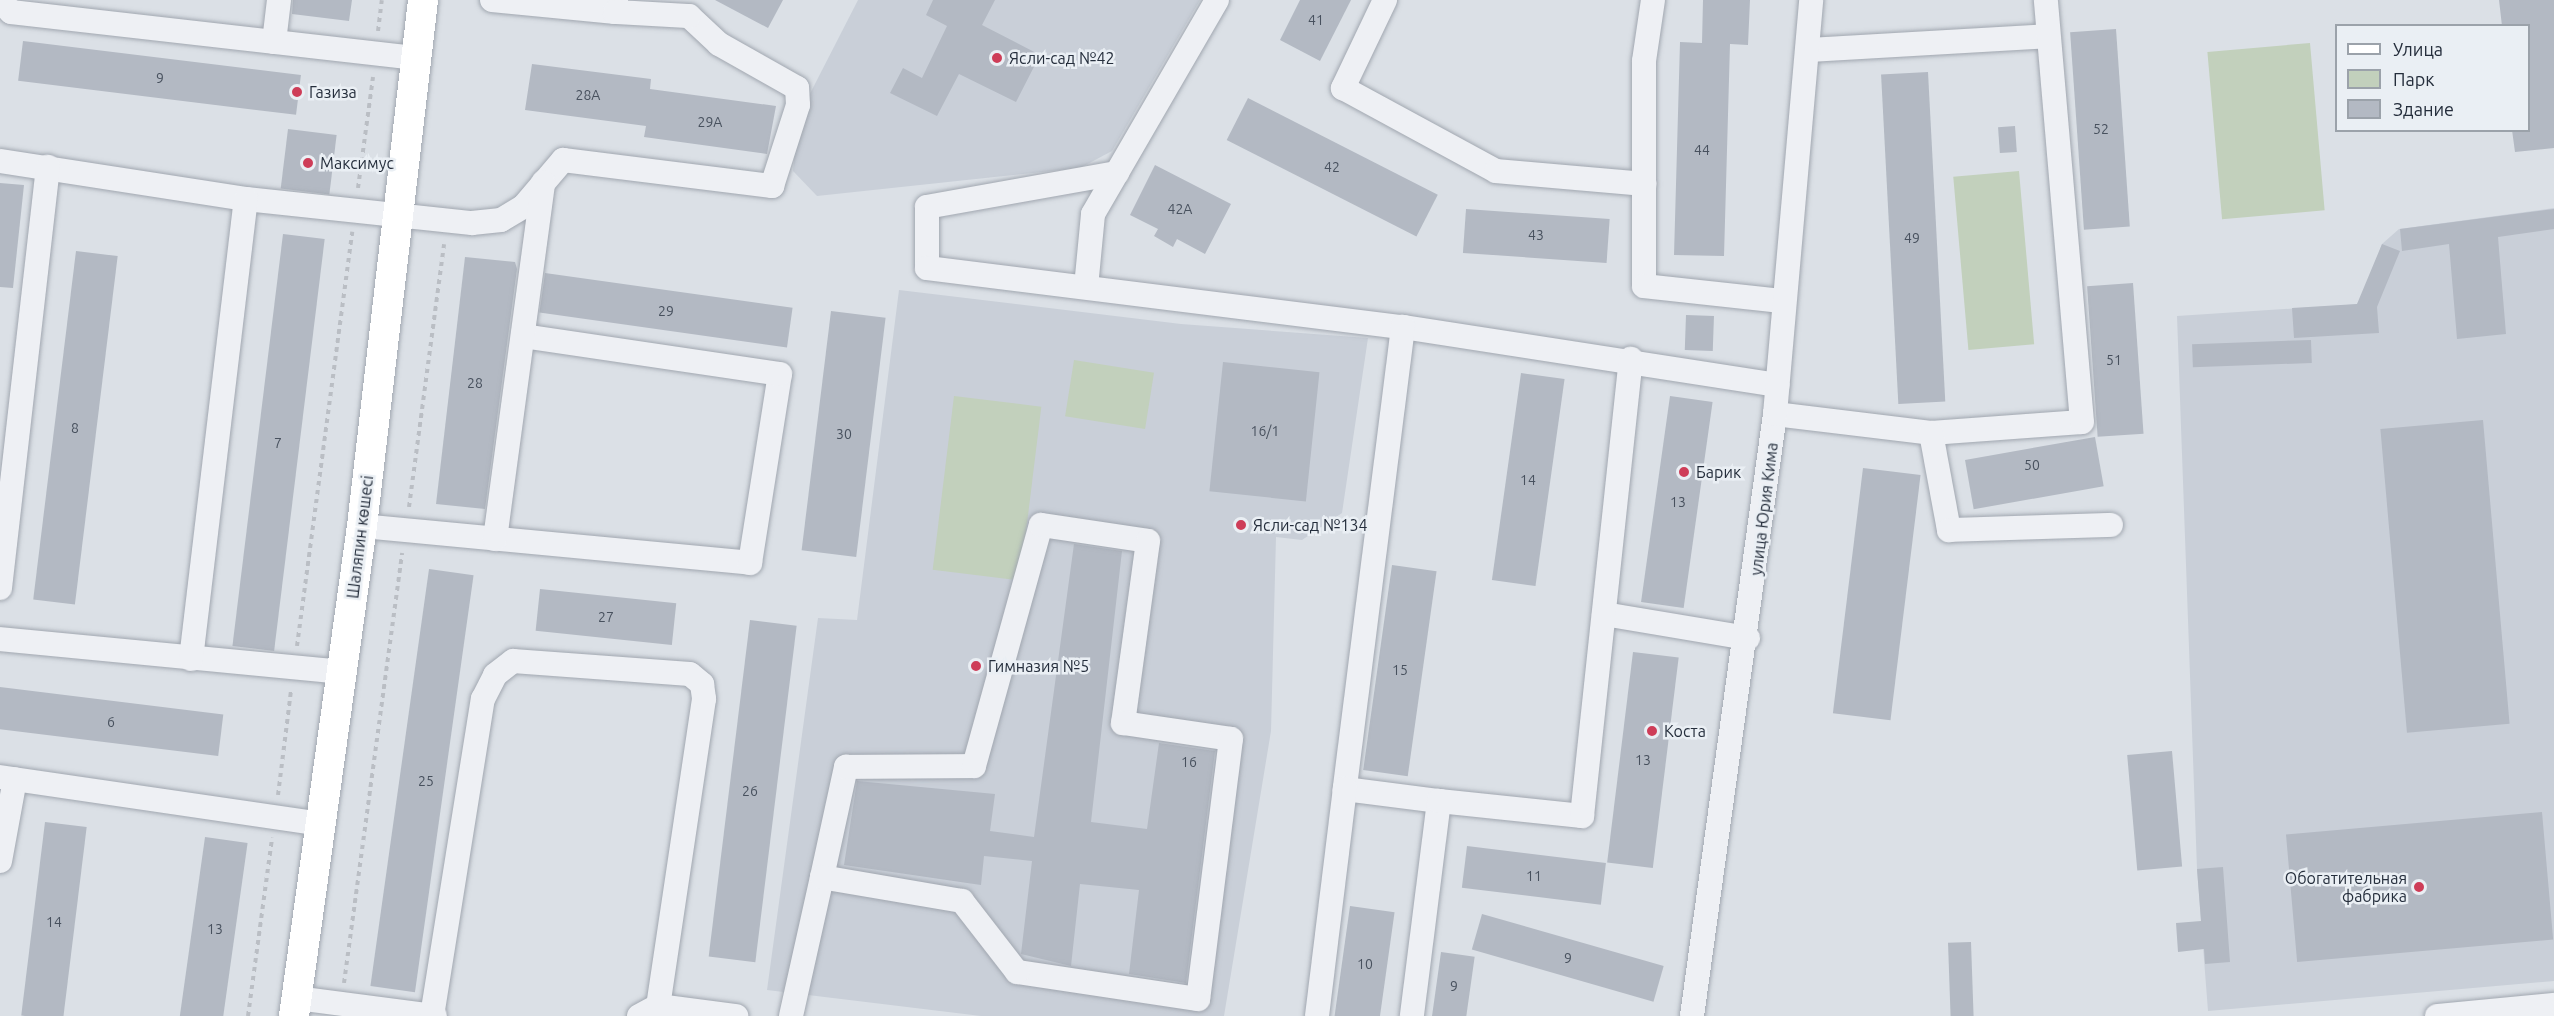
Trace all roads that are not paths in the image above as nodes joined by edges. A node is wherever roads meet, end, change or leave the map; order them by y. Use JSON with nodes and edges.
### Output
{"nodes":[{"id":1,"x":0,"y":0,"type":"edge"},
{"id":2,"x":279,"y":0,"type":"edge"},
{"id":3,"x":423,"y":0,"type":"edge"},
{"id":4,"x":492,"y":0,"type":"edge"},
{"id":5,"x":1217,"y":0,"type":"edge"},
{"id":6,"x":1385,"y":0,"type":"edge"},
{"id":7,"x":1653,"y":0,"type":"edge"},
{"id":8,"x":1811,"y":0,"type":"edge"},
{"id":9,"x":2046,"y":0,"type":"edge"},
{"id":10,"x":616,"y":6,"type":"edge"},
{"id":11,"x":49,"y":8,"type":"edge"},
{"id":12,"x":695,"y":8,"type":"edge"},
{"id":13,"x":2048,"y":36,"type":"junction"},
{"id":14,"x":274,"y":42,"type":"junction"},
{"id":15,"x":1808,"y":50,"type":"junction"},
{"id":16,"x":416,"y":58,"type":"junction"},
{"id":17,"x":0,"y":161,"type":"edge"},
{"id":18,"x":48,"y":167,"type":"junction"},
{"id":19,"x":1117,"y":173,"type":"junction"},
{"id":20,"x":544,"y":178,"type":"junction"},
{"id":21,"x":1644,"y":184,"type":"junction"},
{"id":22,"x":246,"y":199,"type":"junction"},
{"id":23,"x":396,"y":217,"type":"junction"},
{"id":24,"x":1086,"y":287,"type":"junction"},
{"id":25,"x":1781,"y":302,"type":"junction"},
{"id":26,"x":1403,"y":327,"type":"junction"},
{"id":27,"x":524,"y":336,"type":"junction"},
{"id":28,"x":1631,"y":359,"type":"junction"},
{"id":29,"x":1778,"y":385,"type":"junction"},
{"id":30,"x":1775,"y":414,"type":"junction"},
{"id":31,"x":1931,"y":433,"type":"junction"},
{"id":32,"x":2111,"y":525,"type":"dead end"},
{"id":33,"x":362,"y":526,"type":"junction"},
{"id":34,"x":495,"y":539,"type":"junction"},
{"id":35,"x":0,"y":588,"type":"edge"},
{"id":36,"x":1604,"y":614,"type":"junction"},
{"id":37,"x":1748,"y":638,"type":"junction"},
{"id":38,"x":0,"y":639,"type":"edge"},
{"id":39,"x":191,"y":659,"type":"junction"},
{"id":40,"x":341,"y":672,"type":"junction"},
{"id":41,"x":8,"y":778,"type":"edge"},
{"id":42,"x":1345,"y":789,"type":"junction"},
{"id":43,"x":1439,"y":801,"type":"junction"},
{"id":44,"x":321,"y":824,"type":"junction"},
{"id":45,"x":0,"y":861,"type":"edge"},
{"id":46,"x":822,"y":877,"type":"junction"},
{"id":47,"x":2554,"y":1005,"type":"edge"},
{"id":48,"x":295,"y":1007,"type":"edge"},
{"id":49,"x":649,"y":1011,"type":"edge"},
{"id":50,"x":434,"y":1016,"type":"edge"},
{"id":51,"x":736,"y":1016,"type":"edge"},
{"id":52,"x":791,"y":1016,"type":"edge"},
{"id":53,"x":1317,"y":1016,"type":"edge"},
{"id":54,"x":1412,"y":1016,"type":"edge"},
{"id":55,"x":1692,"y":1016,"type":"edge"},
{"id":56,"x":2437,"y":1016,"type":"edge"}],
"edges":[{"from":1,"to":11,"type":"street"},
{"from":2,"to":14,"type":"street"},
{"from":3,"to":16,"type":"main road","name":"Шаляпин көшесі"},
{"from":4,"to":10,"type":"street"},
{"from":5,"to":19,"type":"street"},
{"from":6,"to":21,"type":"street"},
{"from":7,"to":21,"type":"street"},
{"from":8,"to":15,"type":"street","name":"улица Юрия Кима"},
{"from":9,"to":13,"type":"street"},
{"from":10,"to":12,"type":"street"},
{"from":11,"to":14,"type":"street"},
{"from":12,"to":20,"type":"street"},
{"from":13,"to":15,"type":"street"},
{"from":13,"to":31,"type":"street"},
{"from":14,"to":16,"type":"street"},
{"from":15,"to":25,"type":"street","name":"улица Юрия Кима"},
{"from":16,"to":23,"type":"main road","name":"Шаляпин көшесі"},
{"from":17,"to":18,"type":"street"},
{"from":18,"to":22,"type":"street"},
{"from":18,"to":35,"type":"street"},
{"from":19,"to":24,"type":"street"},
{"from":19,"to":24,"type":"street"},
{"from":20,"to":23,"type":"street"},
{"from":20,"to":27,"type":"street"},
{"from":21,"to":25,"type":"street"},
{"from":22,"to":23,"type":"street"},
{"from":22,"to":39,"type":"street"},
{"from":23,"to":33,"type":"main road","name":"Шаляпин көшесі"},
{"from":24,"to":26,"type":"street"},
{"from":25,"to":29,"type":"street","name":"улица Юрия Кима"},
{"from":26,"to":28,"type":"street"},
{"from":26,"to":42,"type":"street"},
{"from":27,"to":34,"type":"street"},
{"from":27,"to":34,"type":"street"},
{"from":28,"to":29,"type":"street"},
{"from":28,"to":36,"type":"street"},
{"from":29,"to":30,"type":"street","name":"улица Юрия Кима"},
{"from":30,"to":31,"type":"street"},
{"from":30,"to":37,"type":"street","name":"улица Юрия Кима"},
{"from":31,"to":32,"type":"street"},
{"from":33,"to":34,"type":"street"},
{"from":33,"to":40,"type":"main road","name":"Шаляпин көшесі"},
{"from":36,"to":37,"type":"street"},
{"from":36,"to":43,"type":"street"},
{"from":37,"to":55,"type":"street","name":"улица Юрия Кима"},
{"from":38,"to":39,"type":"street"},
{"from":39,"to":40,"type":"street"},
{"from":40,"to":44,"type":"main road","name":"Шаляпин көшесі"},
{"from":41,"to":44,"type":"street"},
{"from":41,"to":45,"type":"street"},
{"from":42,"to":43,"type":"street"},
{"from":42,"to":53,"type":"street"},
{"from":43,"to":54,"type":"street"},
{"from":44,"to":48,"type":"main road","name":"Шаляпин көшесі"},
{"from":46,"to":46,"type":"street"},
{"from":46,"to":52,"type":"street"},
{"from":47,"to":56,"type":"street"},
{"from":48,"to":50,"type":"street"},
{"from":49,"to":50,"type":"street"},
{"from":49,"to":51,"type":"street"}]}
